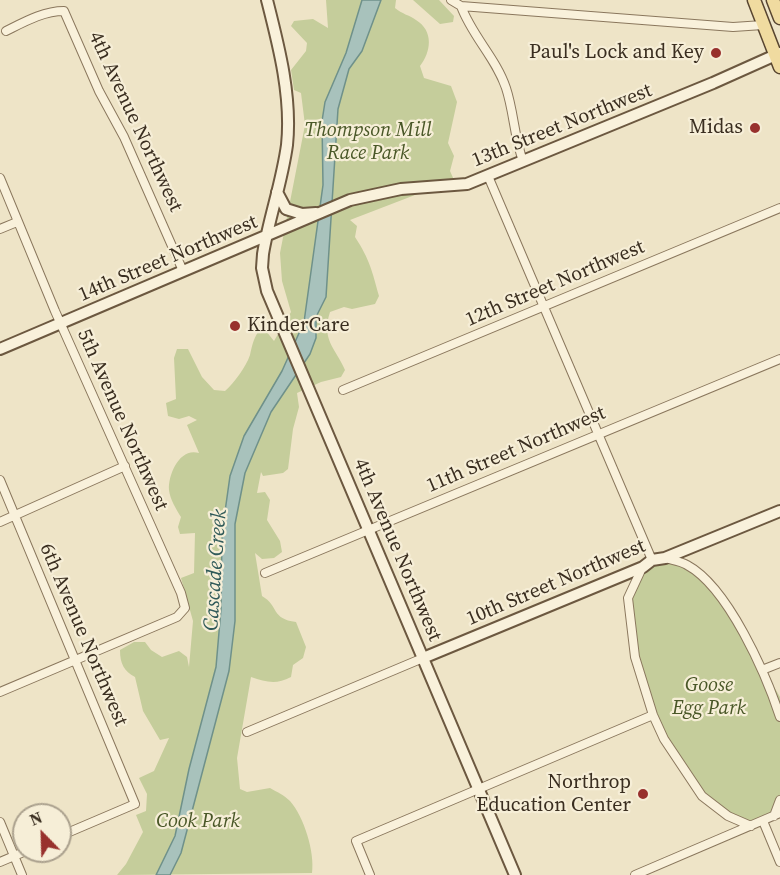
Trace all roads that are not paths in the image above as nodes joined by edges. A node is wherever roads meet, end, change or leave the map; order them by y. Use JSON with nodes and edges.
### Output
{"nodes":[{"id":1,"x":267,"y":0,"type":"edge"},
{"id":2,"x":451,"y":0,"type":"edge"},
{"id":3,"x":754,"y":0,"type":"edge"},
{"id":4,"x":773,"y":0,"type":"edge"},
{"id":5,"x":462,"y":6,"type":"junction"},
{"id":6,"x":780,"y":18,"type":"edge"},
{"id":7,"x":763,"y":26,"type":"junction"},
{"id":8,"x":6,"y":31,"type":"dead end"},
{"id":9,"x":777,"y":54,"type":"edge"},
{"id":10,"x":780,"y":67,"type":"edge"},
{"id":11,"x":523,"y":161,"type":"junction"},
{"id":12,"x":488,"y":176,"type":"junction"},
{"id":13,"x":0,"y":178,"type":"edge"},
{"id":14,"x":277,"y":190,"type":"junction"},
{"id":15,"x":350,"y":200,"type":"joint"},
{"id":16,"x":780,"y":208,"type":"edge"},
{"id":17,"x":322,"y":213,"type":"junction"},
{"id":18,"x":18,"y":222,"type":"junction"},
{"id":19,"x":0,"y":229,"type":"edge"},
{"id":20,"x":267,"y":236,"type":"junction"},
{"id":21,"x":183,"y":271,"type":"junction"},
{"id":22,"x":544,"y":306,"type":"junction"},
{"id":23,"x":61,"y":323,"type":"junction"},
{"id":24,"x":0,"y":349,"type":"edge"},
{"id":25,"x":780,"y":359,"type":"edge"},
{"id":26,"x":343,"y":390,"type":"dead end"},
{"id":27,"x":597,"y":433,"type":"junction"},
{"id":28,"x":125,"y":466,"type":"junction"},
{"id":29,"x":0,"y":480,"type":"edge"},
{"id":30,"x":780,"y":511,"type":"edge"},
{"id":31,"x":15,"y":515,"type":"junction"},
{"id":32,"x":0,"y":522,"type":"edge"},
{"id":33,"x":368,"y":530,"type":"junction"},
{"id":34,"x":665,"y":558,"type":"junction"},
{"id":35,"x":647,"y":563,"type":"junction"},
{"id":36,"x":265,"y":573,"type":"dead end"},
{"id":37,"x":423,"y":658,"type":"junction"},
{"id":38,"x":75,"y":660,"type":"junction"},
{"id":39,"x":780,"y":663,"type":"edge"},
{"id":40,"x":762,"y":670,"type":"junction"},
{"id":41,"x":0,"y":692,"type":"edge"},
{"id":42,"x":653,"y":715,"type":"junction"},
{"id":43,"x":780,"y":717,"type":"edge"},
{"id":44,"x":248,"y":732,"type":"dead end"},
{"id":45,"x":479,"y":788,"type":"junction"},
{"id":46,"x":780,"y":800,"type":"edge"},
{"id":47,"x":777,"y":815,"type":"edge"},
{"id":48,"x":763,"y":821,"type":"junction"},
{"id":49,"x":0,"y":822,"type":"edge"},
{"id":50,"x":751,"y":826,"type":"junction"},
{"id":51,"x":72,"y":831,"type":"edge"},
{"id":52,"x":12,"y":851,"type":"edge"},
{"id":53,"x":780,"y":862,"type":"edge"},
{"id":54,"x":370,"y":875,"type":"edge"},
{"id":55,"x":515,"y":875,"type":"edge"},
{"id":56,"x":635,"y":875,"type":"edge"}],
"edges":[{"from":1,"to":14,"type":"street","name":"4th Avenue Northwest"},
{"from":2,"to":5,"type":"street"},
{"from":3,"to":7,"type":"main road"},
{"from":4,"to":6,"type":"main road"},
{"from":5,"to":7,"type":"street"},
{"from":5,"to":11,"type":"street"},
{"from":7,"to":9,"type":"main road"},
{"from":8,"to":21,"type":"street","name":"4th Avenue Northwest"},
{"from":9,"to":10,"type":"main road"},
{"from":9,"to":11,"type":"street","name":"13th Street Northwest"},
{"from":11,"to":12,"type":"street","name":"13th Street Northwest"},
{"from":12,"to":15,"type":"street","name":"13th Street Northwest"},
{"from":12,"to":22,"type":"street"},
{"from":13,"to":18,"type":"street","name":"5th Avenue Northwest"},
{"from":14,"to":17,"type":"street"},
{"from":14,"to":20,"type":"street","name":"4th Avenue Northwest"},
{"from":15,"to":17,"type":"street","name":"14th Street Northwest"},
{"from":16,"to":22,"type":"street","name":"12th Street Northwest"},
{"from":17,"to":20,"type":"street","name":"14th Street Northwest"},
{"from":18,"to":19,"type":"street"},
{"from":18,"to":23,"type":"street","name":"5th Avenue Northwest"},
{"from":20,"to":21,"type":"street","name":"14th Street Northwest"},
{"from":20,"to":33,"type":"street","name":"4th Avenue Northwest"},
{"from":21,"to":23,"type":"street","name":"14th Street Northwest"},
{"from":22,"to":26,"type":"street","name":"12th Street Northwest"},
{"from":22,"to":27,"type":"street"},
{"from":23,"to":24,"type":"street","name":"14th Street Northwest"},
{"from":23,"to":28,"type":"street","name":"5th Avenue Northwest"},
{"from":25,"to":27,"type":"street","name":"11th Street Northwest"},
{"from":27,"to":33,"type":"street","name":"11th Street Northwest"},
{"from":27,"to":35,"type":"street"},
{"from":28,"to":31,"type":"street"},
{"from":28,"to":38,"type":"street","name":"5th Avenue Northwest"},
{"from":29,"to":31,"type":"street","name":"6th Avenue Northwest"},
{"from":30,"to":34,"type":"street","name":"10th Street Northwest"},
{"from":31,"to":32,"type":"street"},
{"from":31,"to":38,"type":"street","name":"6th Avenue Northwest"},
{"from":33,"to":36,"type":"street","name":"11th Street Northwest"},
{"from":33,"to":37,"type":"street","name":"4th Avenue Northwest"},
{"from":34,"to":35,"type":"street","name":"10th Street Northwest"},
{"from":34,"to":40,"type":"street"},
{"from":35,"to":37,"type":"street","name":"10th Street Northwest"},
{"from":35,"to":42,"type":"street"},
{"from":37,"to":44,"type":"street","name":"10th Street Northwest"},
{"from":37,"to":45,"type":"street","name":"4th Avenue Northwest"},
{"from":38,"to":41,"type":"street"},
{"from":38,"to":51,"type":"street","name":"6th Avenue Northwest"},
{"from":39,"to":40,"type":"street"},
{"from":40,"to":43,"type":"street"},
{"from":42,"to":45,"type":"street"},
{"from":42,"to":50,"type":"street"},
{"from":45,"to":54,"type":"street"},
{"from":45,"to":55,"type":"street","name":"4th Avenue Northwest"},
{"from":46,"to":47,"type":"street"},
{"from":47,"to":48,"type":"street"},
{"from":48,"to":50,"type":"street"},
{"from":48,"to":53,"type":"street"},
{"from":49,"to":52,"type":"street"},
{"from":50,"to":56,"type":"street"}]}
